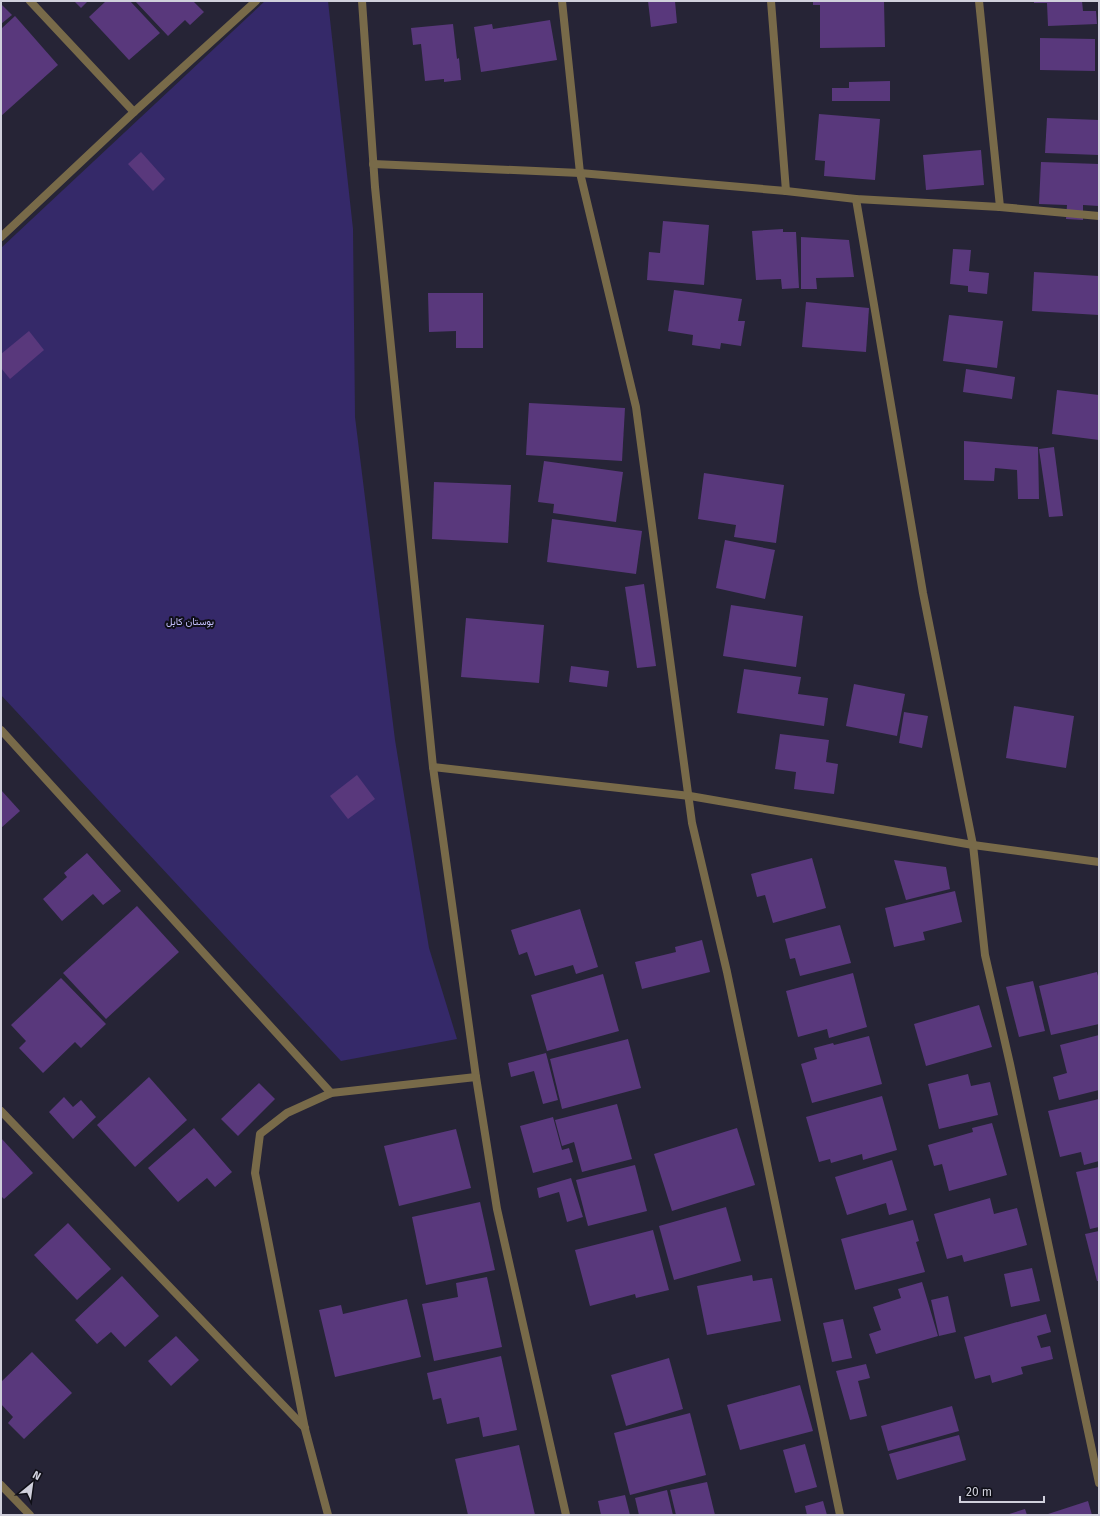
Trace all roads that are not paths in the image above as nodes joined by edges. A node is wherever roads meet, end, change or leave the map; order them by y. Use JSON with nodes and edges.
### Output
{"nodes":[{"id":1,"x":30,"y":1,"type":"edge"},
{"id":2,"x":256,"y":1,"type":"edge"},
{"id":3,"x":362,"y":1,"type":"edge"},
{"id":4,"x":562,"y":1,"type":"edge"},
{"id":5,"x":771,"y":1,"type":"edge"},
{"id":6,"x":979,"y":1,"type":"edge"},
{"id":7,"x":134,"y":112,"type":"junction"},
{"id":8,"x":373,"y":164,"type":"junction"},
{"id":9,"x":580,"y":174,"type":"junction"},
{"id":10,"x":786,"y":191,"type":"junction"},
{"id":11,"x":856,"y":199,"type":"junction"},
{"id":12,"x":1000,"y":208,"type":"junction"},
{"id":13,"x":1099,"y":216,"type":"edge"},
{"id":14,"x":1,"y":237,"type":"edge"},
{"id":15,"x":1,"y":730,"type":"edge"},
{"id":16,"x":433,"y":767,"type":"junction"},
{"id":17,"x":690,"y":796,"type":"junction"},
{"id":18,"x":973,"y":845,"type":"junction"},
{"id":19,"x":1099,"y":862,"type":"edge"},
{"id":20,"x":476,"y":1077,"type":"junction"},
{"id":21,"x":331,"y":1094,"type":"junction"},
{"id":22,"x":1,"y":1111,"type":"edge"},
{"id":23,"x":305,"y":1429,"type":"junction"},
{"id":24,"x":1099,"y":1483,"type":"edge"},
{"id":25,"x":1,"y":1485,"type":"edge"},
{"id":26,"x":30,"y":1515,"type":"edge"},
{"id":27,"x":328,"y":1515,"type":"edge"},
{"id":28,"x":566,"y":1515,"type":"edge"},
{"id":29,"x":840,"y":1515,"type":"edge"}],
"edges":[{"from":1,"to":7,"type":"street"},
{"from":2,"to":7,"type":"street"},
{"from":3,"to":8,"type":"street"},
{"from":4,"to":9,"type":"street"},
{"from":5,"to":10,"type":"street"},
{"from":6,"to":12,"type":"street"},
{"from":7,"to":14,"type":"street"},
{"from":8,"to":9,"type":"street"},
{"from":8,"to":16,"type":"street"},
{"from":9,"to":10,"type":"street"},
{"from":9,"to":17,"type":"street"},
{"from":10,"to":11,"type":"street"},
{"from":11,"to":12,"type":"street"},
{"from":11,"to":18,"type":"street"},
{"from":12,"to":13,"type":"street"},
{"from":15,"to":21,"type":"street"},
{"from":16,"to":17,"type":"street"},
{"from":16,"to":20,"type":"street"},
{"from":17,"to":18,"type":"street"},
{"from":17,"to":29,"type":"street"},
{"from":18,"to":19,"type":"street"},
{"from":18,"to":24,"type":"street"},
{"from":20,"to":21,"type":"street"},
{"from":20,"to":28,"type":"street"},
{"from":21,"to":23,"type":"street"},
{"from":22,"to":23,"type":"street"},
{"from":23,"to":27,"type":"street"},
{"from":25,"to":26,"type":"street"}]}
